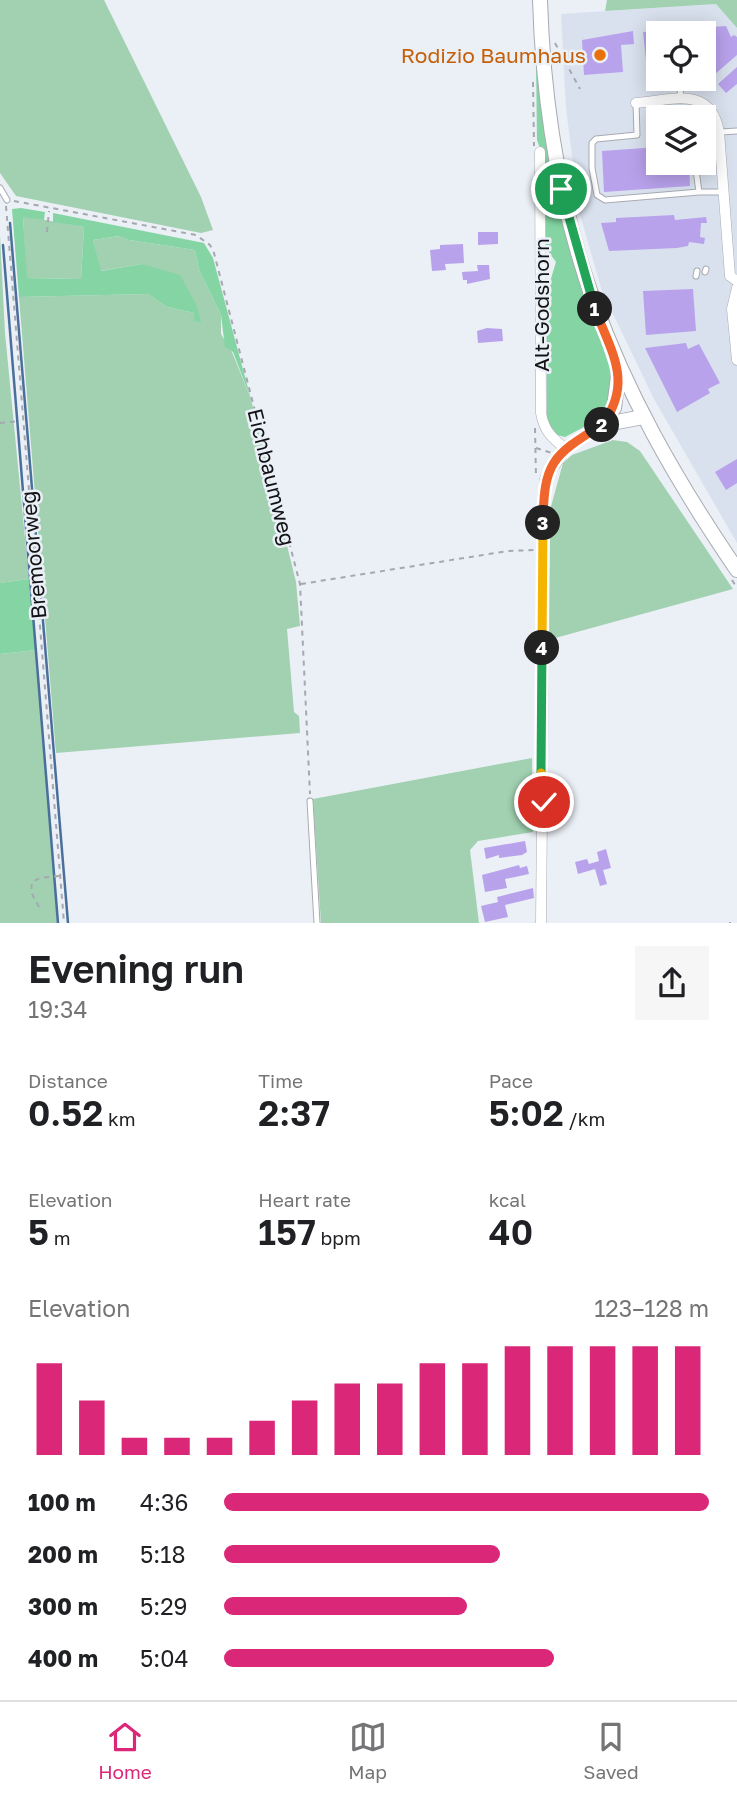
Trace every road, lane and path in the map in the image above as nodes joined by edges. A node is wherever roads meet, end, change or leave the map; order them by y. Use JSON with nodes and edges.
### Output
{"nodes":[{"id":1,"x":540,"y":0,"type":"edge"},
{"id":2,"x":554,"y":38,"type":"dead end"},
{"id":3,"x":533,"y":83,"type":"dead end"},
{"id":4,"x":580,"y":89,"type":"dead end"},
{"id":5,"x":681,"y":91,"type":"edge"},
{"id":6,"x":681,"y":99,"type":"junction"},
{"id":7,"x":636,"y":103,"type":"joint"},
{"id":8,"x":737,"y":131,"type":"edge"},
{"id":9,"x":716,"y":132,"type":"edge"},
{"id":10,"x":719,"y":132,"type":"junction"},
{"id":11,"x":537,"y":152,"type":"joint"},
{"id":12,"x":697,"y":175,"type":"edge"},
{"id":13,"x":0,"y":188,"type":"edge"},
{"id":14,"x":699,"y":192,"type":"junction"},
{"id":15,"x":724,"y":192,"type":"junction"},
{"id":16,"x":7,"y":200,"type":"junction"},
{"id":17,"x":49,"y":209,"type":"junction"},
{"id":18,"x":47,"y":232,"type":"dead end"},
{"id":19,"x":737,"y":281,"type":"edge"},
{"id":20,"x":737,"y":288,"type":"edge"},
{"id":21,"x":737,"y":360,"type":"edge"},
{"id":22,"x":619,"y":368,"type":"junction"},
{"id":23,"x":635,"y":402,"type":"junction"},
{"id":24,"x":643,"y":417,"type":"junction"},
{"id":25,"x":22,"y":421,"type":"junction"},
{"id":26,"x":604,"y":421,"type":"junction"},
{"id":27,"x":0,"y":423,"type":"edge"},
{"id":28,"x":536,"y":448,"type":"dead end"},
{"id":29,"x":562,"y":453,"type":"junction"},
{"id":30,"x":543,"y":550,"type":"junction"},
{"id":31,"x":734,"y":574,"type":"edge"},
{"id":32,"x":300,"y":584,"type":"junction"},
{"id":33,"x":737,"y":588,"type":"edge"},
{"id":34,"x":310,"y":801,"type":"joint"},
{"id":35,"x":60,"y":876,"type":"junction"},
{"id":36,"x":39,"y":907,"type":"dead end"},
{"id":37,"x":64,"y":923,"type":"edge"},
{"id":38,"x":317,"y":923,"type":"edge"},
{"id":39,"x":541,"y":923,"type":"edge"}],
"edges":[{"from":1,"to":22,"type":"main road"},
{"from":2,"to":4,"type":"path"},
{"from":3,"to":11,"type":"path"},
{"from":5,"to":6,"type":"lane"},
{"from":6,"to":7,"type":"street"},
{"from":6,"to":10,"type":"street"},
{"from":7,"to":14,"type":"lane"},
{"from":8,"to":10,"type":"lane"},
{"from":9,"to":10,"type":"lane"},
{"from":10,"to":15,"type":"street"},
{"from":11,"to":29,"type":"street","name":"Alt-Godshorn"},
{"from":12,"to":14,"type":"lane"},
{"from":13,"to":16,"type":"lane"},
{"from":14,"to":15,"type":"lane"},
{"from":15,"to":19,"type":"street"},
{"from":16,"to":17,"type":"path","name":"Eichbaumweg"},
{"from":16,"to":25,"type":"path","name":"Bremoorweg"},
{"from":17,"to":18,"type":"path"},
{"from":17,"to":32,"type":"path","name":"Eichbaumweg"},
{"from":20,"to":21,"type":"street"},
{"from":22,"to":23,"type":"main road"},
{"from":22,"to":26,"type":"main road"},
{"from":23,"to":24,"type":"main road"},
{"from":23,"to":26,"type":"main road"},
{"from":24,"to":26,"type":"main road"},
{"from":24,"to":31,"type":"main road"},
{"from":25,"to":27,"type":"path"},
{"from":25,"to":35,"type":"path","name":"Bremoorweg"},
{"from":26,"to":29,"type":"street"},
{"from":28,"to":29,"type":"path"},
{"from":29,"to":30,"type":"street"},
{"from":30,"to":32,"type":"path"},
{"from":30,"to":39,"type":"street"},
{"from":31,"to":33,"type":"path"},
{"from":32,"to":34,"type":"path","name":"Eichbaumweg"},
{"from":34,"to":38,"type":"lane"},
{"from":35,"to":36,"type":"path"},
{"from":35,"to":37,"type":"path","name":"Bremoorweg"}]}
